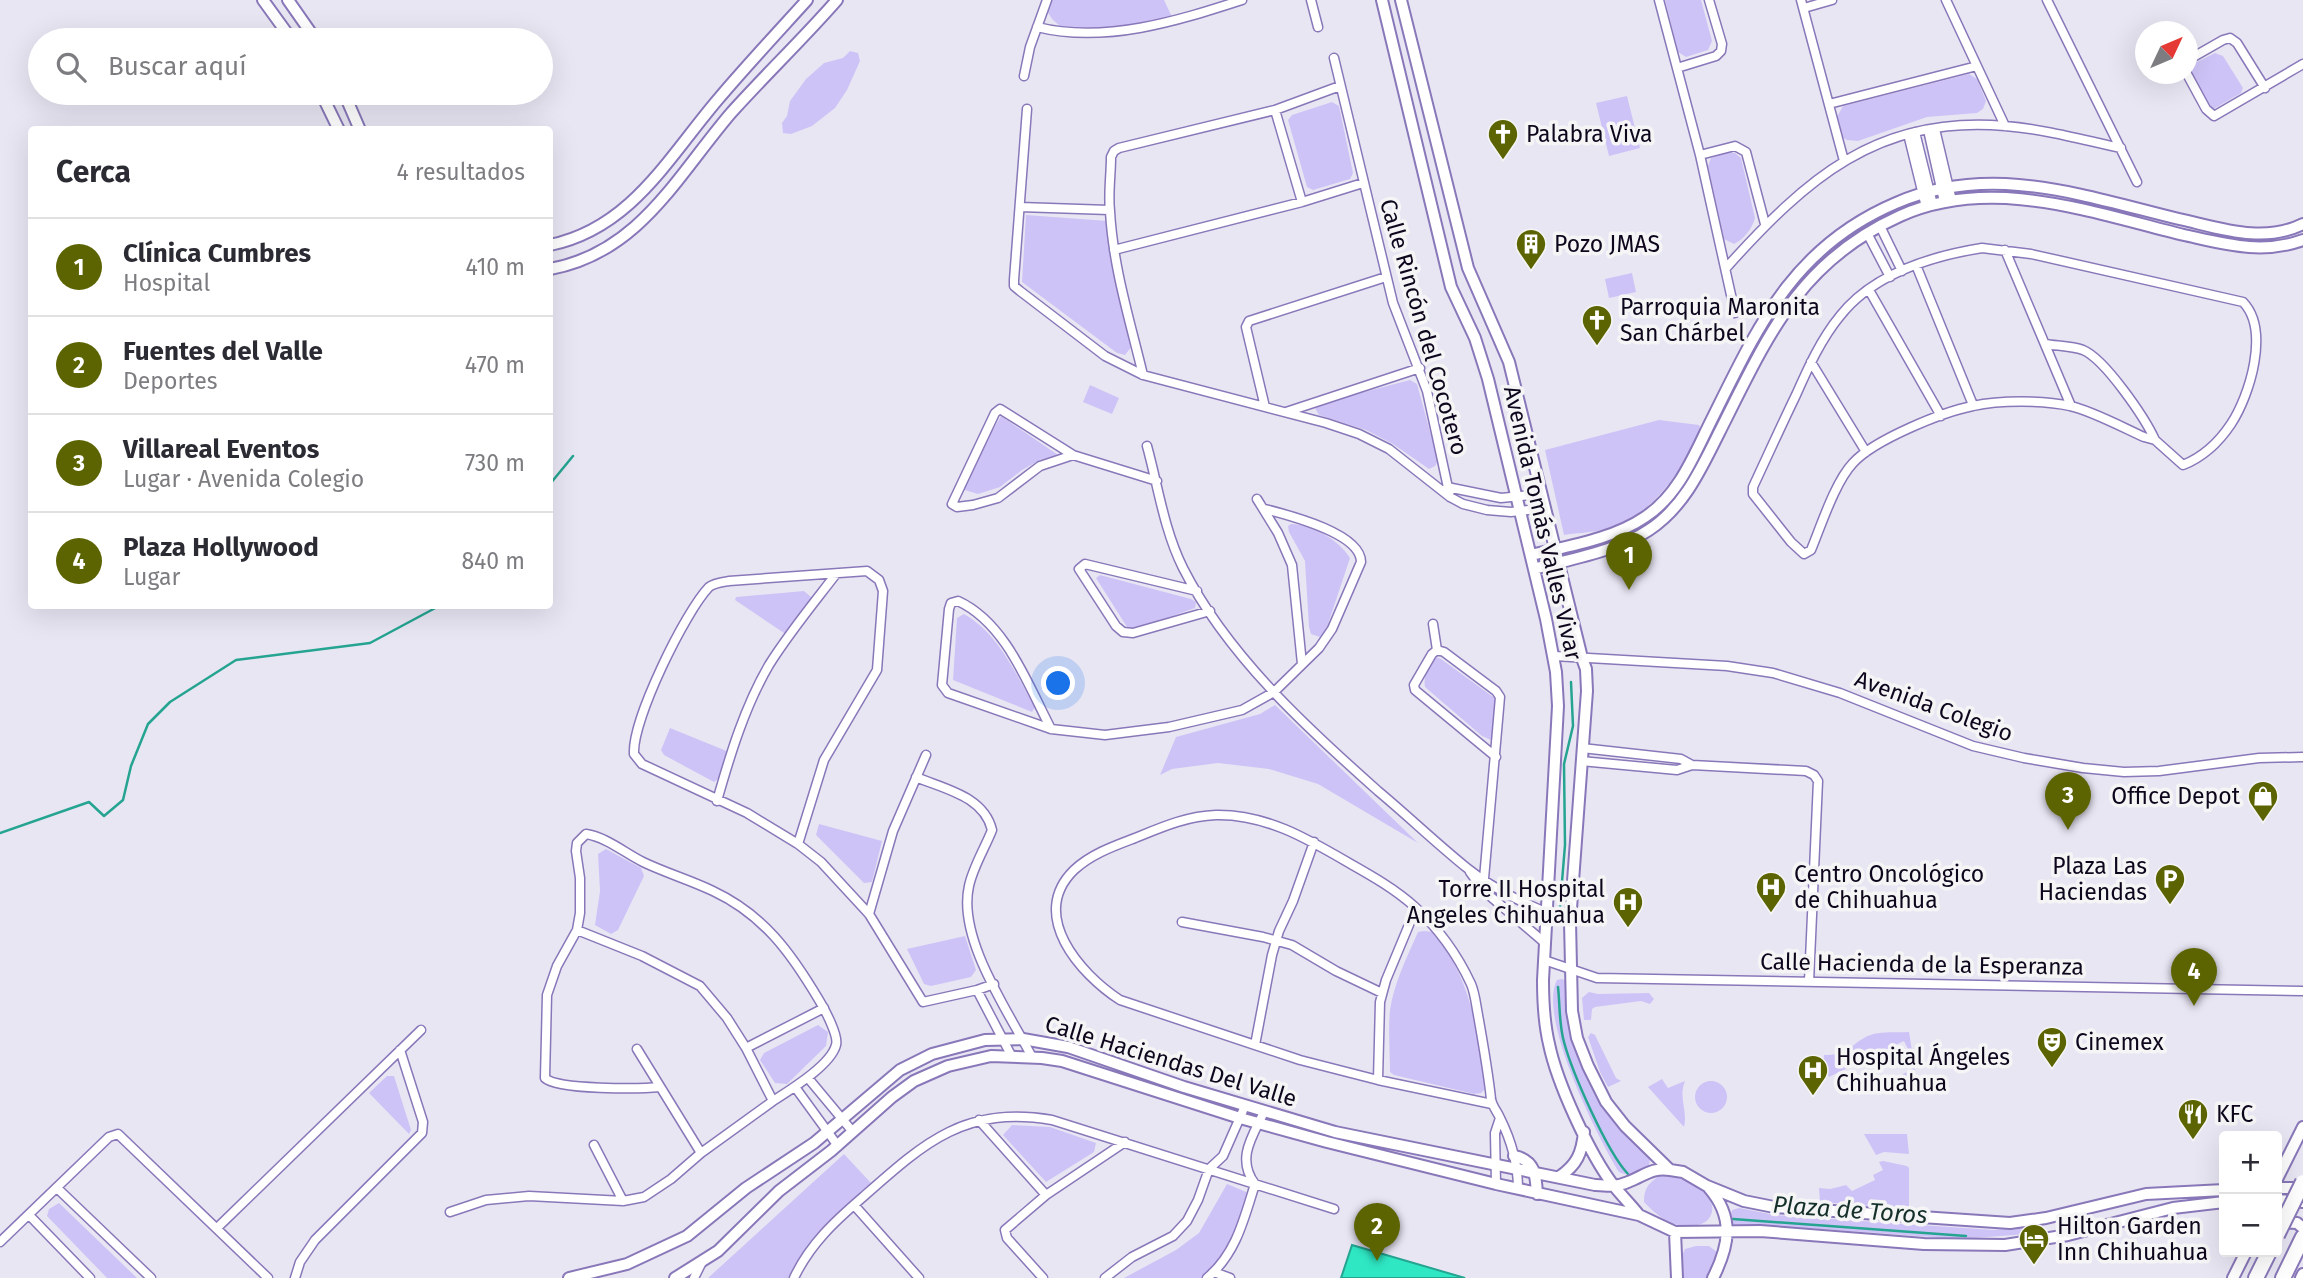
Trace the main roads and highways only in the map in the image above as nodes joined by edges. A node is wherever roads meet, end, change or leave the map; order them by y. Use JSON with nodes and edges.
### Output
{"nodes":[{"id":1,"x":263,"y":0,"type":"edge"},
{"id":2,"x":288,"y":0,"type":"edge"},
{"id":3,"x":807,"y":0,"type":"edge"},
{"id":4,"x":837,"y":0,"type":"edge"},
{"id":5,"x":1382,"y":0,"type":"edge"},
{"id":6,"x":1401,"y":0,"type":"edge"},
{"id":7,"x":283,"y":28,"type":"edge"},
{"id":8,"x":308,"y":28,"type":"edge"},
{"id":9,"x":719,"y":98,"type":"junction"},
{"id":10,"x":327,"y":105,"type":"edge"},
{"id":11,"x":349,"y":105,"type":"edge"},
{"id":12,"x":732,"y":112,"type":"junction"},
{"id":13,"x":337,"y":126,"type":"edge"},
{"id":14,"x":358,"y":126,"type":"edge"},
{"id":15,"x":2303,"y":224,"type":"edge"},
{"id":16,"x":2303,"y":240,"type":"edge"},
{"id":17,"x":553,"y":244,"type":"edge"},
{"id":18,"x":553,"y":268,"type":"edge"},
{"id":19,"x":1555,"y":549,"type":"junction"},
{"id":20,"x":1531,"y":555,"type":"junction"},
{"id":21,"x":1558,"y":562,"type":"junction"},
{"id":22,"x":1534,"y":569,"type":"junction"},
{"id":23,"x":2303,"y":1127,"type":"edge"},
{"id":24,"x":1584,"y":1132,"type":"junction"},
{"id":25,"x":1514,"y":1156,"type":"road end"},
{"id":26,"x":2282,"y":1169,"type":"edge"},
{"id":27,"x":1670,"y":1170,"type":"junction"},
{"id":28,"x":1535,"y":1172,"type":"junction"},
{"id":29,"x":1559,"y":1177,"type":"junction"},
{"id":30,"x":2303,"y":1182,"type":"edge"},
{"id":31,"x":1614,"y":1186,"type":"junction"},
{"id":32,"x":1707,"y":1186,"type":"junction"},
{"id":33,"x":2282,"y":1188,"type":"edge"},
{"id":34,"x":2303,"y":1188,"type":"edge"},
{"id":35,"x":2219,"y":1190,"type":"edge"},
{"id":36,"x":1537,"y":1194,"type":"junction"},
{"id":37,"x":2282,"y":1200,"type":"edge"},
{"id":38,"x":2219,"y":1202,"type":"edge"},
{"id":39,"x":2303,"y":1202,"type":"edge"},
{"id":40,"x":2211,"y":1203,"type":"junction"},
{"id":41,"x":2219,"y":1206,"type":"edge"},
{"id":42,"x":1639,"y":1215,"type":"junction"},
{"id":43,"x":2282,"y":1222,"type":"edge"},
{"id":44,"x":2282,"y":1225,"type":"edge"},
{"id":45,"x":2303,"y":1228,"type":"edge"},
{"id":46,"x":1727,"y":1231,"type":"junction"},
{"id":47,"x":1675,"y":1232,"type":"junction"},
{"id":48,"x":2303,"y":1237,"type":"edge"},
{"id":49,"x":2244,"y":1257,"type":"edge"},
{"id":50,"x":2266,"y":1257,"type":"edge"},
{"id":51,"x":569,"y":1278,"type":"edge"},
{"id":52,"x":675,"y":1278,"type":"edge"},
{"id":53,"x":1677,"y":1278,"type":"edge"},
{"id":54,"x":1713,"y":1278,"type":"edge"},
{"id":55,"x":2233,"y":1278,"type":"edge"},
{"id":56,"x":2256,"y":1278,"type":"edge"},
{"id":57,"x":2283,"y":1278,"type":"edge"}],
"edges":[{"from":1,"to":7,"type":"main road"},
{"from":2,"to":8,"type":"main road"},
{"from":3,"to":9,"type":"main road"},
{"from":4,"to":12,"type":"main road"},
{"from":5,"to":20,"type":"main road","name":"Avenida Tomás Valles Vivar"},
{"from":6,"to":19,"type":"main road","name":"Avenida Tomás Valles Vivar"},
{"from":9,"to":12,"type":"main road"},
{"from":9,"to":17,"type":"main road"},
{"from":10,"to":13,"type":"main road"},
{"from":11,"to":14,"type":"main road"},
{"from":12,"to":18,"type":"main road"},
{"from":15,"to":19,"type":"main road"},
{"from":16,"to":21,"type":"main road"},
{"from":19,"to":20,"type":"main road"},
{"from":19,"to":21,"type":"main road","name":"Avenida Tomás Valles Vivar"},
{"from":20,"to":22,"type":"main road","name":"Avenida Tomás Valles Vivar"},
{"from":21,"to":22,"type":"main road"},
{"from":21,"to":27,"type":"main road","name":"Avenida Tomás Valles Vivar"},
{"from":22,"to":24,"type":"main road","name":"Avenida Tomás Valles Vivar"},
{"from":23,"to":26,"type":"main road"},
{"from":24,"to":29,"type":"main road"},
{"from":24,"to":31,"type":"main road","name":"Avenida Tomás Valles Vivar"},
{"from":25,"to":28,"type":"main road"},
{"from":27,"to":31,"type":"main road"},
{"from":27,"to":32,"type":"main road"},
{"from":28,"to":29,"type":"main road","name":"Calle Haciendas Del Valle"},
{"from":28,"to":36,"type":"main road"},
{"from":28,"to":51,"type":"main road","name":"Calle Haciendas Del Valle"},
{"from":29,"to":31,"type":"main road","name":"Calle Haciendas Del Valle"},
{"from":30,"to":44,"type":"highway","bridge":true},
{"from":31,"to":42,"type":"main road","name":"Avenida Tomás Valles Vivar"},
{"from":32,"to":35,"type":"main road"},
{"from":32,"to":46,"type":"main road"},
{"from":33,"to":34,"type":"main road"},
{"from":36,"to":42,"type":"main road","name":"Calle Haciendas Del Valle"},
{"from":36,"to":52,"type":"main road","name":"Calle Haciendas Del Valle"},
{"from":37,"to":39,"type":"main road"},
{"from":38,"to":40,"type":"main road"},
{"from":40,"to":41,"type":"main road"},
{"from":40,"to":46,"type":"main road"},
{"from":42,"to":47,"type":"main road"},
{"from":43,"to":45,"type":"main road"},
{"from":46,"to":47,"type":"main road"},
{"from":46,"to":54,"type":"main road"},
{"from":47,"to":53,"type":"main road"},
{"from":48,"to":57,"type":"highway"},
{"from":49,"to":55,"type":"main road"},
{"from":50,"to":56,"type":"highway"}]}
